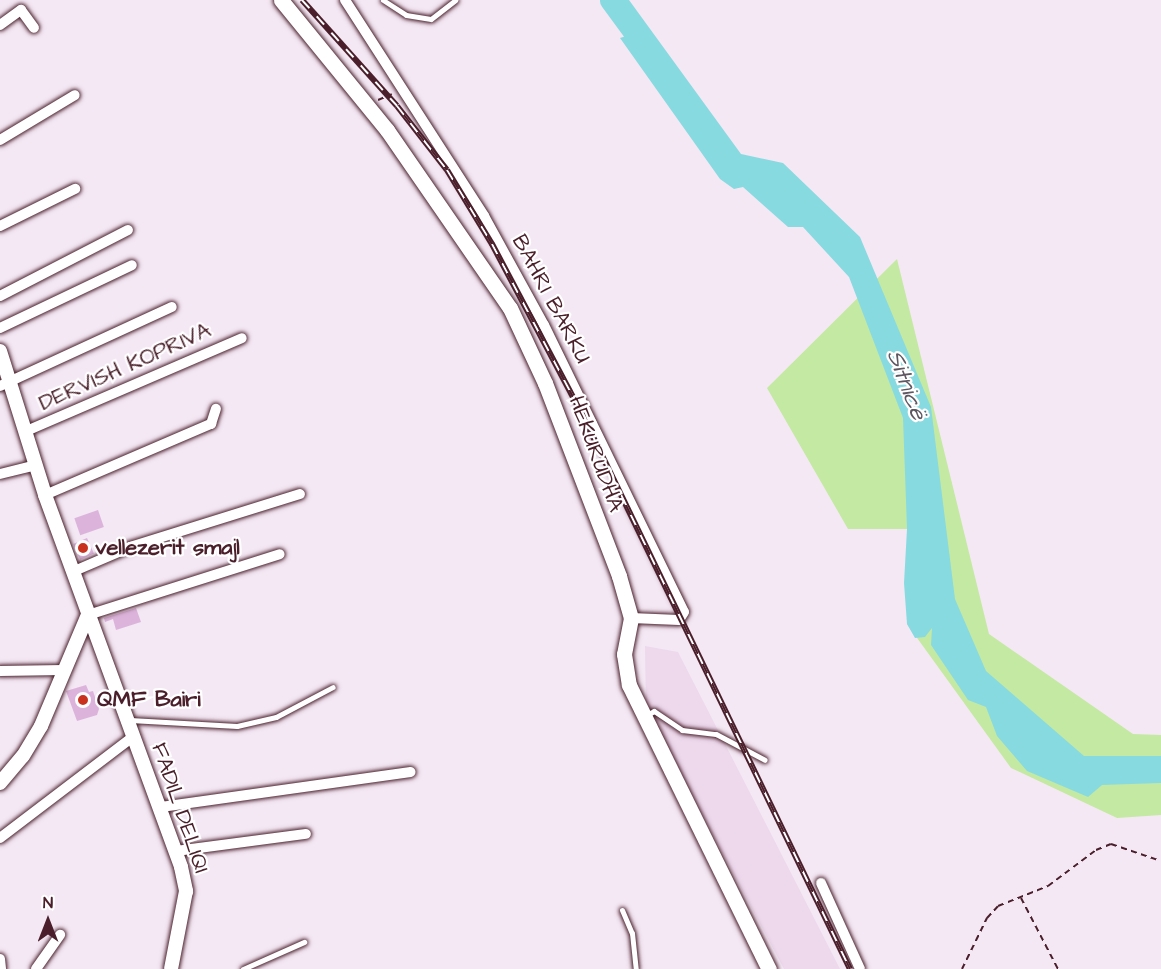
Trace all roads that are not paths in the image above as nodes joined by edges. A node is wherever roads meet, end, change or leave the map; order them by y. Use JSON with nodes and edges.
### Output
{"nodes":[{"id":1,"x":281,"y":0,"type":"edge"},
{"id":2,"x":345,"y":0,"type":"edge"},
{"id":3,"x":383,"y":0,"type":"edge"},
{"id":4,"x":455,"y":0,"type":"edge"},
{"id":5,"x":0,"y":25,"type":"edge"},
{"id":6,"x":34,"y":28,"type":"dead end"},
{"id":7,"x":75,"y":95,"type":"dead end"},
{"id":8,"x":0,"y":140,"type":"edge"},
{"id":9,"x":75,"y":189,"type":"dead end"},
{"id":10,"x":0,"y":226,"type":"edge"},
{"id":11,"x":128,"y":230,"type":"dead end"},
{"id":12,"x":132,"y":265,"type":"dead end"},
{"id":13,"x":0,"y":296,"type":"edge"},
{"id":14,"x":172,"y":307,"type":"dead end"},
{"id":15,"x":0,"y":328,"type":"edge"},
{"id":16,"x":242,"y":338,"type":"dead end"},
{"id":17,"x":0,"y":351,"type":"edge"},
{"id":18,"x":5,"y":384,"type":"edge"},
{"id":19,"x":216,"y":409,"type":"dead end"},
{"id":20,"x":24,"y":432,"type":"junction"},
{"id":21,"x":35,"y":465,"type":"junction"},
{"id":22,"x":0,"y":474,"type":"edge"},
{"id":23,"x":300,"y":494,"type":"dead end"},
{"id":24,"x":45,"y":495,"type":"junction"},
{"id":25,"x":280,"y":554,"type":"dead end"},
{"id":26,"x":72,"y":572,"type":"junction"},
{"id":27,"x":88,"y":615,"type":"junction"},
{"id":28,"x":631,"y":618,"type":"junction"},
{"id":29,"x":63,"y":670,"type":"junction"},
{"id":30,"x":0,"y":671,"type":"edge"},
{"id":31,"x":333,"y":687,"type":"dead end"},
{"id":32,"x":643,"y":717,"type":"junction"},
{"id":33,"x":128,"y":720,"type":"junction"},
{"id":34,"x":134,"y":736,"type":"junction"},
{"id":35,"x":765,"y":760,"type":"dead end"},
{"id":36,"x":411,"y":772,"type":"dead end"},
{"id":37,"x":0,"y":783,"type":"edge"},
{"id":38,"x":161,"y":807,"type":"junction"},
{"id":39,"x":306,"y":834,"type":"dead end"},
{"id":40,"x":0,"y":838,"type":"edge"},
{"id":41,"x":176,"y":850,"type":"junction"},
{"id":42,"x":820,"y":883,"type":"dead end"},
{"id":43,"x":622,"y":910,"type":"dead end"},
{"id":44,"x":60,"y":935,"type":"dead end"},
{"id":45,"x":304,"y":942,"type":"dead end"},
{"id":46,"x":0,"y":959,"type":"edge"},
{"id":47,"x":1,"y":969,"type":"edge"},
{"id":48,"x":36,"y":969,"type":"edge"},
{"id":49,"x":171,"y":969,"type":"edge"},
{"id":50,"x":243,"y":969,"type":"edge"},
{"id":51,"x":636,"y":969,"type":"edge"},
{"id":52,"x":769,"y":969,"type":"edge"},
{"id":53,"x":860,"y":969,"type":"edge"}],
"edges":[{"from":1,"to":28,"type":"main road","name":"HEKURUDHA"},
{"from":2,"to":28,"type":"street","name":"BAHRI BARKU"},
{"from":3,"to":4,"type":"lane"},
{"from":5,"to":6,"type":"street"},
{"from":7,"to":8,"type":"street"},
{"from":9,"to":10,"type":"street"},
{"from":11,"to":13,"type":"street"},
{"from":12,"to":15,"type":"street"},
{"from":14,"to":18,"type":"street"},
{"from":16,"to":20,"type":"street","name":"DERVISH KOPRIVA"},
{"from":17,"to":18,"type":"street","name":"FADIL DELIQI"},
{"from":18,"to":20,"type":"street","name":"FADIL DELIQI"},
{"from":19,"to":24,"type":"street"},
{"from":20,"to":21,"type":"street","name":"FADIL DELIQI"},
{"from":21,"to":22,"type":"street"},
{"from":21,"to":24,"type":"street","name":"FADIL DELIQI"},
{"from":23,"to":26,"type":"street"},
{"from":24,"to":26,"type":"street","name":"FADIL DELIQI"},
{"from":25,"to":27,"type":"street"},
{"from":26,"to":27,"type":"street","name":"FADIL DELIQI"},
{"from":27,"to":29,"type":"street"},
{"from":27,"to":33,"type":"street","name":"FADIL DELIQI"},
{"from":28,"to":32,"type":"main road","name":"HEKURUDHA"},
{"from":29,"to":30,"type":"street"},
{"from":29,"to":37,"type":"street"},
{"from":31,"to":33,"type":"lane"},
{"from":32,"to":35,"type":"lane"},
{"from":32,"to":52,"type":"main road","name":"HEKURUDHA"},
{"from":33,"to":34,"type":"street","name":"FADIL DELIQI"},
{"from":34,"to":38,"type":"street","name":"FADIL DELIQI"},
{"from":34,"to":40,"type":"street"},
{"from":36,"to":38,"type":"street"},
{"from":38,"to":41,"type":"street","name":"FADIL DELIQI"},
{"from":39,"to":41,"type":"street"},
{"from":41,"to":49,"type":"street","name":"FADIL DELIQI"},
{"from":42,"to":53,"type":"street"},
{"from":43,"to":51,"type":"lane"},
{"from":44,"to":48,"type":"street"},
{"from":45,"to":50,"type":"lane"},
{"from":46,"to":47,"type":"street"}]}
